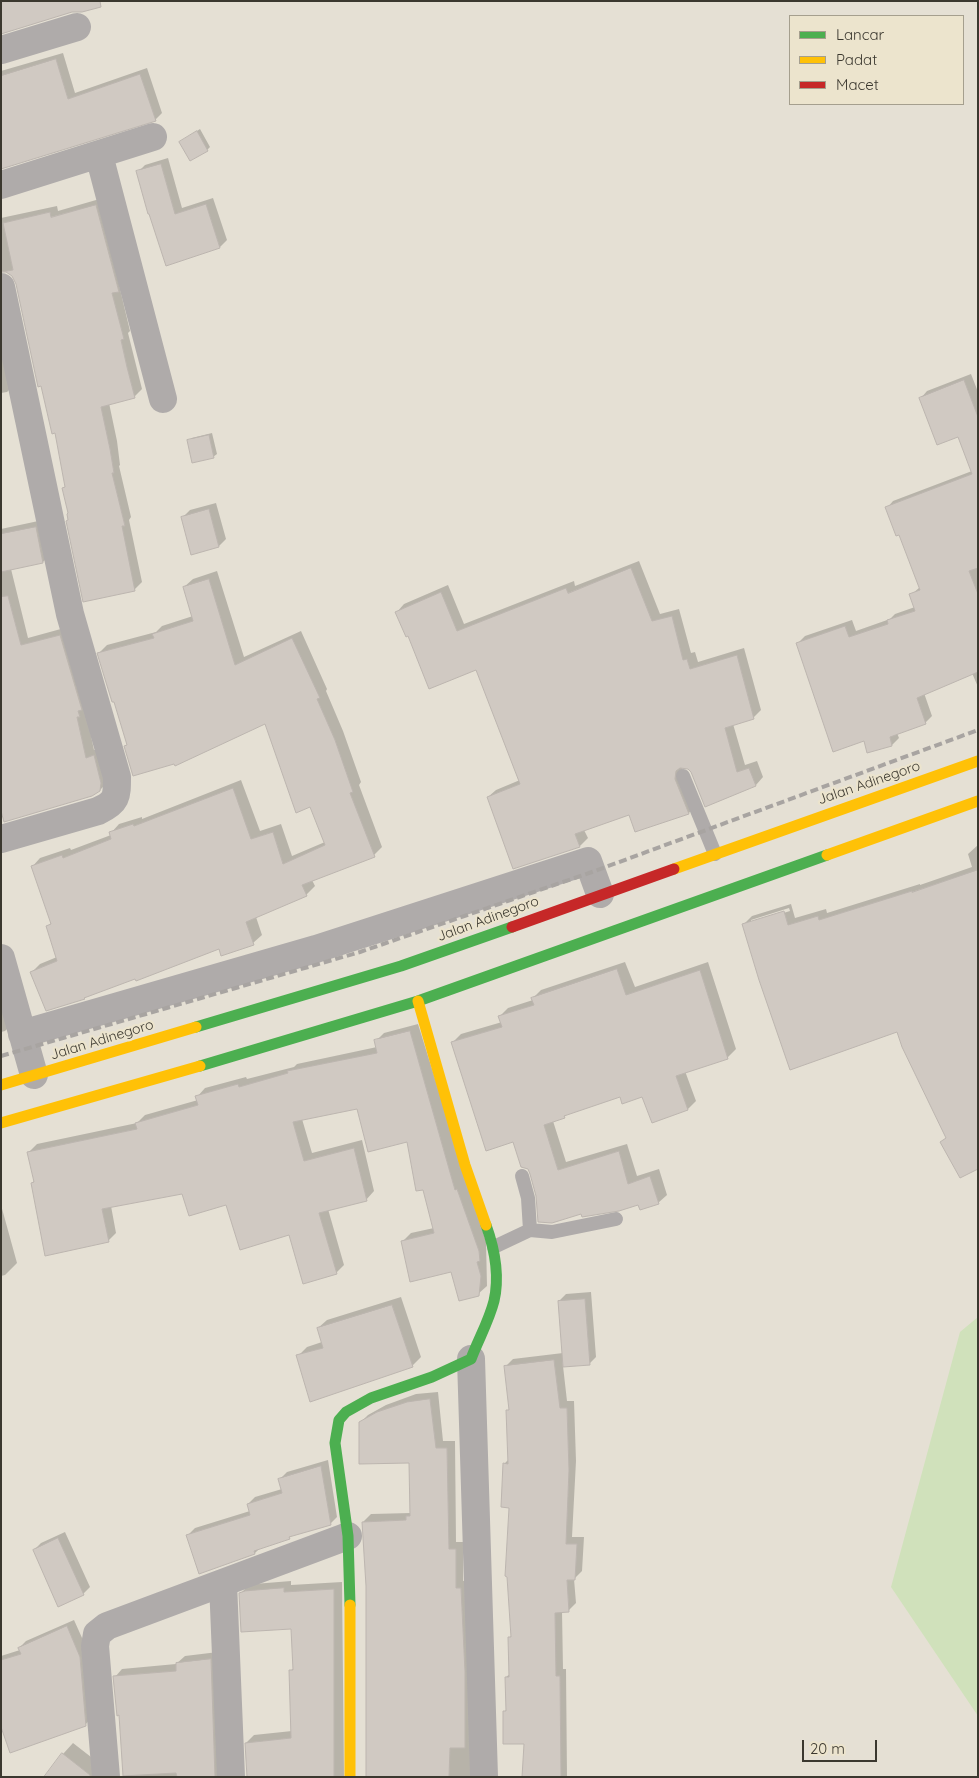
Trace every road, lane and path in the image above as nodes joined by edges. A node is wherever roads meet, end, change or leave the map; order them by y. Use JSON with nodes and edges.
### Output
{"nodes":[{"id":1,"x":77,"y":27,"type":"dead end"},
{"id":2,"x":1,"y":50,"type":"edge"},
{"id":3,"x":153,"y":138,"type":"dead end"},
{"id":4,"x":99,"y":154,"type":"junction"},
{"id":5,"x":1,"y":185,"type":"edge"},
{"id":6,"x":1,"y":287,"type":"edge"},
{"id":7,"x":162,"y":399,"type":"dead end"},
{"id":8,"x":978,"y":761,"type":"edge"},
{"id":9,"x":683,"y":776,"type":"dead end"},
{"id":10,"x":978,"y":801,"type":"edge"},
{"id":11,"x":1,"y":839,"type":"edge"},
{"id":12,"x":715,"y":854,"type":"junction"},
{"id":13,"x":600,"y":894,"type":"junction"},
{"id":14,"x":1,"y":958,"type":"edge"},
{"id":15,"x":418,"y":1001,"type":"junction"},
{"id":16,"x":22,"y":1034,"type":"junction"},
{"id":17,"x":34,"y":1075,"type":"junction"},
{"id":18,"x":1,"y":1085,"type":"edge"},
{"id":19,"x":1,"y":1123,"type":"edge"},
{"id":20,"x":522,"y":1176,"type":"dead end"},
{"id":21,"x":616,"y":1218,"type":"dead end"},
{"id":22,"x":530,"y":1230,"type":"junction"},
{"id":23,"x":494,"y":1247,"type":"junction"},
{"id":24,"x":470,"y":1359,"type":"junction"},
{"id":25,"x":348,"y":1536,"type":"junction"},
{"id":26,"x":223,"y":1583,"type":"junction"},
{"id":27,"x":106,"y":1777,"type":"edge"},
{"id":28,"x":231,"y":1777,"type":"edge"},
{"id":29,"x":350,"y":1777,"type":"edge"},
{"id":30,"x":484,"y":1777,"type":"edge"}],
"edges":[{"from":1,"to":2,"type":"street"},
{"from":3,"to":4,"type":"street"},
{"from":4,"to":5,"type":"street"},
{"from":4,"to":7,"type":"street"},
{"from":6,"to":11,"type":"street"},
{"from":8,"to":12,"type":"main road","name":"Jalan Adinegoro"},
{"from":9,"to":12,"type":"lane"},
{"from":10,"to":15,"type":"main road"},
{"from":12,"to":13,"type":"main road","name":"Jalan Adinegoro"},
{"from":13,"to":16,"type":"street"},
{"from":13,"to":17,"type":"main road","name":"Jalan Adinegoro"},
{"from":14,"to":16,"type":"street"},
{"from":15,"to":19,"type":"main road"},
{"from":15,"to":23,"type":"main road"},
{"from":16,"to":17,"type":"street"},
{"from":17,"to":18,"type":"main road","name":"Jalan Adinegoro"},
{"from":20,"to":22,"type":"lane"},
{"from":21,"to":22,"type":"lane"},
{"from":22,"to":23,"type":"lane"},
{"from":23,"to":24,"type":"main road"},
{"from":24,"to":25,"type":"main road"},
{"from":24,"to":30,"type":"street"},
{"from":25,"to":26,"type":"street"},
{"from":25,"to":29,"type":"main road"},
{"from":26,"to":27,"type":"street"},
{"from":26,"to":28,"type":"street"}]}
